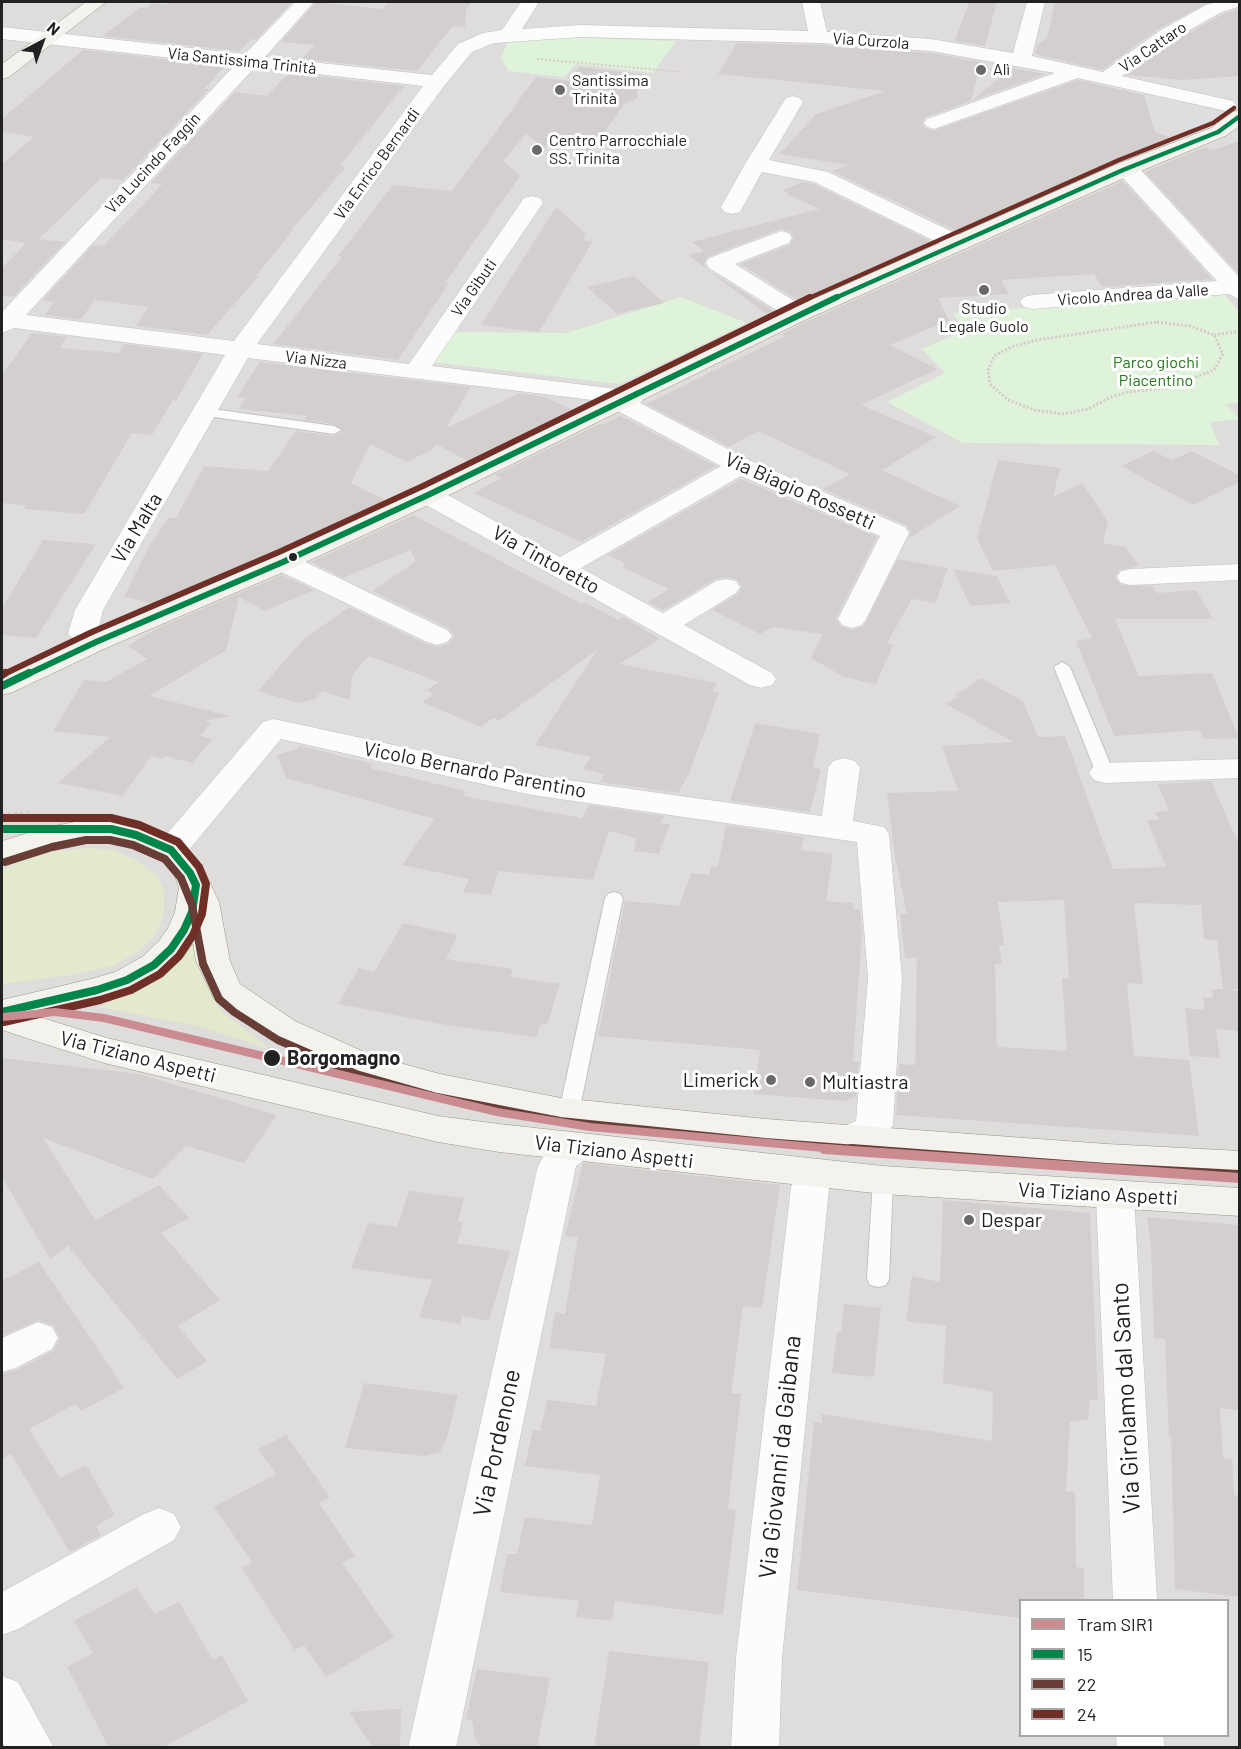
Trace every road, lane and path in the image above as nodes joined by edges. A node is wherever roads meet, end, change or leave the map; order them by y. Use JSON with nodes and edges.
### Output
{"nodes":[{"id":1,"x":97,"y":2,"type":"edge"},
{"id":2,"x":305,"y":2,"type":"edge"},
{"id":3,"x":530,"y":2,"type":"edge"},
{"id":4,"x":811,"y":2,"type":"edge"},
{"id":5,"x":1036,"y":2,"type":"edge"},
{"id":6,"x":1234,"y":2,"type":"edge"},
{"id":7,"x":1212,"y":5,"type":"edge"},
{"id":8,"x":2,"y":33,"type":"edge"},
{"id":9,"x":509,"y":35,"type":"junction"},
{"id":10,"x":819,"y":37,"type":"junction"},
{"id":11,"x":46,"y":38,"type":"junction"},
{"id":12,"x":531,"y":59,"type":"dead end"},
{"id":13,"x":1021,"y":60,"type":"junction"},
{"id":14,"x":247,"y":62,"type":"junction"},
{"id":15,"x":682,"y":72,"type":"dead end"},
{"id":16,"x":1077,"y":72,"type":"junction"},
{"id":17,"x":2,"y":74,"type":"edge"},
{"id":18,"x":1107,"y":78,"type":"junction"},
{"id":19,"x":437,"y":82,"type":"junction"},
{"id":20,"x":1239,"y":89,"type":"edge"},
{"id":21,"x":1175,"y":95,"type":"junction"},
{"id":22,"x":793,"y":102,"type":"dead end"},
{"id":23,"x":1236,"y":109,"type":"edge"},
{"id":24,"x":934,"y":123,"type":"dead end"},
{"id":25,"x":756,"y":164,"type":"junction"},
{"id":26,"x":1123,"y":170,"type":"junction"},
{"id":27,"x":532,"y":203,"type":"dead end"},
{"id":28,"x":732,"y":207,"type":"dead end"},
{"id":29,"x":781,"y":238,"type":"dead end"},
{"id":30,"x":957,"y":243,"type":"junction"},
{"id":31,"x":1237,"y":290,"type":"edge"},
{"id":32,"x":1032,"y":302,"type":"dead end"},
{"id":33,"x":799,"y":314,"type":"junction"},
{"id":34,"x":3,"y":322,"type":"edge"},
{"id":35,"x":1239,"y":331,"type":"edge"},
{"id":36,"x":1214,"y":335,"type":"junction"},
{"id":37,"x":240,"y":350,"type":"junction"},
{"id":38,"x":416,"y":372,"type":"junction"},
{"id":39,"x":626,"y":400,"type":"junction"},
{"id":40,"x":205,"y":412,"type":"junction"},
{"id":41,"x":334,"y":430,"type":"dead end"},
{"id":42,"x":740,"y":466,"type":"junction"},
{"id":43,"x":428,"y":495,"type":"junction"},
{"id":44,"x":283,"y":562,"type":"junction"},
{"id":45,"x":560,"y":568,"type":"junction"},
{"id":46,"x":1239,"y":572,"type":"edge"},
{"id":47,"x":1131,"y":577,"type":"dead end"},
{"id":48,"x":726,"y":587,"type":"dead end"},
{"id":49,"x":852,"y":619,"type":"dead end"},
{"id":50,"x":664,"y":625,"type":"junction"},
{"id":51,"x":437,"y":636,"type":"dead end"},
{"id":52,"x":96,"y":642,"type":"junction"},
{"id":53,"x":1062,"y":667,"type":"dead end"},
{"id":54,"x":761,"y":679,"type":"dead end"},
{"id":55,"x":2,"y":686,"type":"edge"},
{"id":56,"x":844,"y":768,"type":"dead end"},
{"id":57,"x":1239,"y":768,"type":"edge"},
{"id":58,"x":1105,"y":773,"type":"joint"},
{"id":59,"x":836,"y":828,"type":"junction"},
{"id":60,"x":2,"y":829,"type":"edge"},
{"id":61,"x":98,"y":830,"type":"junction"},
{"id":62,"x":171,"y":850,"type":"junction"},
{"id":63,"x":2,"y":852,"type":"edge"},
{"id":64,"x":196,"y":885,"type":"junction"},
{"id":65,"x":614,"y":898,"type":"dead end"},
{"id":66,"x":2,"y":1012,"type":"edge"},
{"id":67,"x":2,"y":1018,"type":"edge"},
{"id":68,"x":572,"y":1129,"type":"junction"},
{"id":69,"x":851,"y":1138,"type":"junction"},
{"id":70,"x":1239,"y":1165,"type":"edge"},
{"id":71,"x":824,"y":1175,"type":"junction"},
{"id":72,"x":883,"y":1180,"type":"junction"},
{"id":73,"x":1115,"y":1196,"type":"junction"},
{"id":74,"x":1239,"y":1202,"type":"edge"},
{"id":75,"x":878,"y":1279,"type":"dead end"},
{"id":76,"x":38,"y":1338,"type":"dead end"},
{"id":77,"x":2,"y":1356,"type":"edge"},
{"id":78,"x":159,"y":1527,"type":"dead end"},
{"id":79,"x":1135,"y":1599,"type":"edge"},
{"id":80,"x":2,"y":1615,"type":"edge"},
{"id":81,"x":2,"y":1697,"type":"edge"},
{"id":82,"x":30,"y":1748,"type":"edge"},
{"id":83,"x":432,"y":1748,"type":"edge"},
{"id":84,"x":755,"y":1748,"type":"edge"}],
"edges":[{"from":1,"to":11,"type":"street"},
{"from":2,"to":14,"type":"street","name":"Via Lucindo Faggin"},
{"from":3,"to":9,"type":"street"},
{"from":4,"to":10,"type":"street"},
{"from":5,"to":13,"type":"street"},
{"from":6,"to":7,"type":"street","name":"Via Cattaro"},
{"from":7,"to":18,"type":"street","name":"Via Cattaro"},
{"from":8,"to":11,"type":"street","name":"Via Santissima Trinità"},
{"from":9,"to":10,"type":"street","name":"Via Curzola"},
{"from":9,"to":19,"type":"street","name":"Via Enrico Bernardi"},
{"from":10,"to":13,"type":"street","name":"Via Curzola"},
{"from":11,"to":14,"type":"street","name":"Via Santissima Trinità"},
{"from":11,"to":17,"type":"street"},
{"from":12,"to":15,"type":"path"},
{"from":13,"to":16,"type":"street","name":"Via Curzola"},
{"from":14,"to":19,"type":"street","name":"Via Santissima Trinità"},
{"from":14,"to":34,"type":"street","name":"Via Lucindo Faggin"},
{"from":16,"to":18,"type":"street","name":"Via Curzola"},
{"from":16,"to":24,"type":"street"},
{"from":18,"to":21,"type":"street","name":"Via Curzola"},
{"from":19,"to":37,"type":"street","name":"Via Enrico Bernardi"},
{"from":20,"to":21,"type":"street"},
{"from":21,"to":23,"type":"street","name":"Via Curzola"},
{"from":22,"to":25,"type":"street"},
{"from":23,"to":26,"type":"street"},
{"from":25,"to":28,"type":"street"},
{"from":25,"to":30,"type":"street"},
{"from":26,"to":30,"type":"street"},
{"from":26,"to":31,"type":"street"},
{"from":27,"to":38,"type":"street","name":"Via Gibuti"},
{"from":29,"to":33,"type":"street"},
{"from":30,"to":33,"type":"street"},
{"from":31,"to":32,"type":"street","name":"Vicolo Andrea da Valle"},
{"from":33,"to":39,"type":"street"},
{"from":34,"to":37,"type":"street","name":"Via Nizza"},
{"from":35,"to":36,"type":"path"},
{"from":36,"to":36,"type":"path"},
{"from":37,"to":38,"type":"street","name":"Via Nizza"},
{"from":37,"to":40,"type":"street","name":"Via Malta"},
{"from":38,"to":39,"type":"street","name":"Via Nizza"},
{"from":39,"to":42,"type":"street","name":"Via Biagio Rossetti"},
{"from":39,"to":43,"type":"street"},
{"from":40,"to":41,"type":"lane"},
{"from":40,"to":52,"type":"street","name":"Via Malta"},
{"from":42,"to":45,"type":"street"},
{"from":42,"to":49,"type":"street","name":"Via Biagio Rossetti"},
{"from":43,"to":44,"type":"street"},
{"from":43,"to":45,"type":"street","name":"Via Tintoretto"},
{"from":44,"to":51,"type":"street"},
{"from":44,"to":52,"type":"street"},
{"from":45,"to":50,"type":"street","name":"Via Tintoretto"},
{"from":46,"to":47,"type":"street"},
{"from":48,"to":50,"type":"street"},
{"from":50,"to":54,"type":"street","name":"Via Tintoretto"},
{"from":52,"to":55,"type":"street"},
{"from":53,"to":58,"type":"lane"},
{"from":56,"to":59,"type":"street"},
{"from":57,"to":58,"type":"street"},
{"from":59,"to":62,"type":"street","name":"Vicolo Bernardo Parentino"},
{"from":59,"to":69,"type":"street","name":"Vicolo Bernardo Parentino"},
{"from":60,"to":61,"type":"street"},
{"from":61,"to":62,"type":"street"},
{"from":61,"to":63,"type":"street"},
{"from":62,"to":64,"type":"street","name":"Via Tiziano Aspetti"},
{"from":64,"to":66,"type":"street"},
{"from":64,"to":68,"type":"street","name":"Via Tiziano Aspetti"},
{"from":65,"to":68,"type":"lane"},
{"from":67,"to":68,"type":"street","name":"Via Tiziano Aspetti"},
{"from":68,"to":69,"type":"street","name":"Via Tiziano Aspetti"},
{"from":68,"to":71,"type":"street","name":"Via Tiziano Aspetti"},
{"from":68,"to":83,"type":"street","name":"Via Pordenone"},
{"from":69,"to":70,"type":"street","name":"Via Tiziano Aspetti"},
{"from":71,"to":72,"type":"street","name":"Via Tiziano Aspetti"},
{"from":71,"to":84,"type":"street","name":"Via Giovanni da Gaibana"},
{"from":72,"to":73,"type":"street","name":"Via Tiziano Aspetti"},
{"from":72,"to":75,"type":"lane"},
{"from":73,"to":74,"type":"street","name":"Via Tiziano Aspetti"},
{"from":73,"to":79,"type":"street","name":"Via Girolamo dal Santo"},
{"from":76,"to":77,"type":"street"},
{"from":78,"to":80,"type":"street"},
{"from":81,"to":82,"type":"street"}]}
